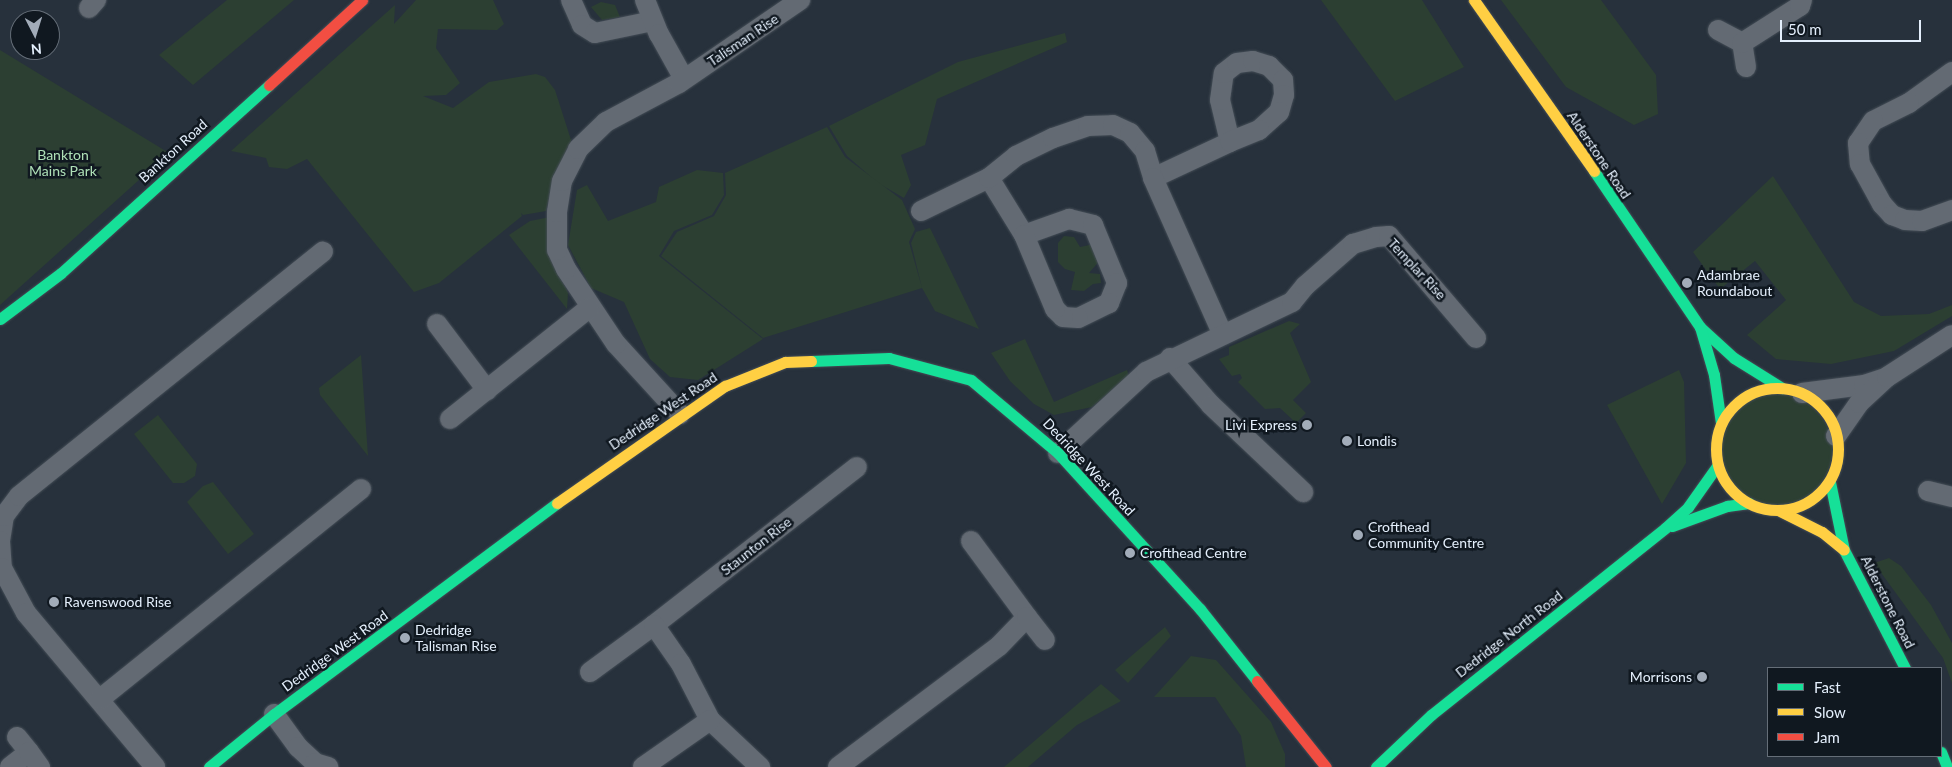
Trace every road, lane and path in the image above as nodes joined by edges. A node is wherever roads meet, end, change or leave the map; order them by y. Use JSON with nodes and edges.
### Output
{"nodes":[{"id":1,"x":362,"y":0,"type":"edge"},
{"id":2,"x":571,"y":0,"type":"edge"},
{"id":3,"x":645,"y":0,"type":"edge"},
{"id":4,"x":800,"y":0,"type":"edge"},
{"id":5,"x":1474,"y":0,"type":"edge"},
{"id":6,"x":1802,"y":0,"type":"edge"},
{"id":7,"x":653,"y":21,"type":"junction"},
{"id":8,"x":1718,"y":30,"type":"dead end"},
{"id":9,"x":1742,"y":43,"type":"junction"},
{"id":10,"x":1746,"y":67,"type":"dead end"},
{"id":11,"x":1952,"y":72,"type":"edge"},
{"id":12,"x":684,"y":79,"type":"junction"},
{"id":13,"x":1230,"y":142,"type":"dead end"},
{"id":14,"x":989,"y":178,"type":"junction"},
{"id":15,"x":1153,"y":178,"type":"junction"},
{"id":16,"x":1952,"y":210,"type":"edge"},
{"id":17,"x":921,"y":211,"type":"dead end"},
{"id":18,"x":1024,"y":234,"type":"junction"},
{"id":19,"x":323,"y":252,"type":"dead end"},
{"id":20,"x":589,"y":308,"type":"junction"},
{"id":21,"x":0,"y":319,"type":"edge"},
{"id":22,"x":437,"y":324,"type":"dead end"},
{"id":23,"x":1700,"y":327,"type":"junction"},
{"id":24,"x":1222,"y":333,"type":"junction"},
{"id":25,"x":1952,"y":335,"type":"edge"},
{"id":26,"x":1476,"y":338,"type":"dead end"},
{"id":27,"x":1170,"y":358,"type":"junction"},
{"id":28,"x":1887,"y":377,"type":"junction"},
{"id":29,"x":1782,"y":388,"type":"junction"},
{"id":30,"x":487,"y":390,"type":"junction"},
{"id":31,"x":1802,"y":393,"type":"junction"},
{"id":32,"x":680,"y":414,"type":"junction"},
{"id":33,"x":450,"y":419,"type":"dead end"},
{"id":34,"x":1721,"y":423,"type":"junction"},
{"id":35,"x":1836,"y":436,"type":"junction"},
{"id":36,"x":1058,"y":452,"type":"junction"},
{"id":37,"x":1717,"y":466,"type":"junction"},
{"id":38,"x":858,"y":467,"type":"dead end"},
{"id":39,"x":1830,"y":482,"type":"junction"},
{"id":40,"x":361,"y":489,"type":"dead end"},
{"id":41,"x":1928,"y":491,"type":"dead end"},
{"id":42,"x":1303,"y":492,"type":"dead end"},
{"id":43,"x":1952,"y":497,"type":"edge"},
{"id":44,"x":1749,"y":503,"type":"junction"},
{"id":45,"x":1780,"y":510,"type":"junction"},
{"id":46,"x":1665,"y":528,"type":"junction"},
{"id":47,"x":971,"y":541,"type":"dead end"},
{"id":48,"x":0,"y":548,"type":"edge"},
{"id":49,"x":1844,"y":550,"type":"junction"},
{"id":50,"x":1027,"y":616,"type":"junction"},
{"id":51,"x":654,"y":625,"type":"junction"},
{"id":52,"x":1045,"y":640,"type":"dead end"},
{"id":53,"x":1904,"y":667,"type":"edge"},
{"id":54,"x":590,"y":672,"type":"dead end"},
{"id":55,"x":100,"y":699,"type":"junction"},
{"id":56,"x":274,"y":714,"type":"junction"},
{"id":57,"x":710,"y":720,"type":"junction"},
{"id":58,"x":29,"y":752,"type":"edge"},
{"id":59,"x":1942,"y":754,"type":"edge"},
{"id":60,"x":10,"y":767,"type":"edge"},
{"id":61,"x":155,"y":767,"type":"edge"},
{"id":62,"x":209,"y":767,"type":"edge"},
{"id":63,"x":328,"y":767,"type":"edge"},
{"id":64,"x":643,"y":767,"type":"edge"},
{"id":65,"x":760,"y":767,"type":"edge"},
{"id":66,"x":838,"y":767,"type":"edge"},
{"id":67,"x":1326,"y":767,"type":"edge"},
{"id":68,"x":1376,"y":767,"type":"edge"},
{"id":69,"x":1947,"y":767,"type":"edge"}],
"edges":[{"from":1,"to":21,"type":"street","name":"Bankton Road"},
{"from":2,"to":7,"type":"street"},
{"from":3,"to":7,"type":"street"},
{"from":4,"to":12,"type":"street","name":"Talisman Rise"},
{"from":5,"to":23,"type":"street","name":"Alderstone Road"},
{"from":6,"to":9,"type":"street"},
{"from":7,"to":12,"type":"street"},
{"from":8,"to":9,"type":"street"},
{"from":9,"to":10,"type":"street"},
{"from":11,"to":16,"type":"street"},
{"from":12,"to":20,"type":"street","name":"Talisman Rise"},
{"from":13,"to":15,"type":"street"},
{"from":14,"to":15,"type":"street"},
{"from":14,"to":17,"type":"street"},
{"from":14,"to":18,"type":"street"},
{"from":15,"to":24,"type":"street"},
{"from":18,"to":18,"type":"street"},
{"from":19,"to":48,"type":"street"},
{"from":20,"to":30,"type":"street"},
{"from":20,"to":32,"type":"street","name":"Talisman Rise"},
{"from":22,"to":30,"type":"street"},
{"from":23,"to":29,"type":"street","name":"Alderstone Road"},
{"from":23,"to":34,"type":"street","name":"Alderstone Road"},
{"from":24,"to":26,"type":"street","name":"Templar Rise"},
{"from":24,"to":27,"type":"street","name":"Templar Rise"},
{"from":25,"to":28,"type":"street"},
{"from":27,"to":36,"type":"street","name":"Templar Rise"},
{"from":27,"to":42,"type":"street"},
{"from":28,"to":31,"type":"street"},
{"from":28,"to":35,"type":"street"},
{"from":29,"to":31,"type":"street"},
{"from":29,"to":34,"type":"street"},
{"from":30,"to":33,"type":"street"},
{"from":31,"to":35,"type":"street"},
{"from":32,"to":36,"type":"street","name":"Dedridge West Road"},
{"from":32,"to":56,"type":"street","name":"Dedridge West Road"},
{"from":34,"to":37,"type":"street"},
{"from":35,"to":39,"type":"street"},
{"from":36,"to":67,"type":"street","name":"Dedridge West Road"},
{"from":37,"to":44,"type":"street"},
{"from":37,"to":46,"type":"street","name":"Dedridge North Road"},
{"from":38,"to":51,"type":"street","name":"Staunton Rise"},
{"from":39,"to":45,"type":"street"},
{"from":39,"to":49,"type":"street","name":"Alderstone Road"},
{"from":40,"to":55,"type":"street"},
{"from":41,"to":43,"type":"street"},
{"from":44,"to":45,"type":"street"},
{"from":44,"to":46,"type":"street","name":"Dedridge North Road"},
{"from":45,"to":49,"type":"street","name":"Alderstone Road"},
{"from":46,"to":68,"type":"street","name":"Dedridge North Road"},
{"from":47,"to":50,"type":"street"},
{"from":48,"to":55,"type":"street"},
{"from":49,"to":53,"type":"street","name":"Alderstone Road"},
{"from":50,"to":52,"type":"street"},
{"from":50,"to":66,"type":"street"},
{"from":51,"to":54,"type":"street","name":"Staunton Rise"},
{"from":51,"to":57,"type":"street"},
{"from":55,"to":61,"type":"street"},
{"from":56,"to":62,"type":"street","name":"Dedridge West Road"},
{"from":56,"to":63,"type":"street"},
{"from":57,"to":64,"type":"street"},
{"from":57,"to":65,"type":"street"},
{"from":58,"to":60,"type":"street"},
{"from":59,"to":69,"type":"street"}]}
